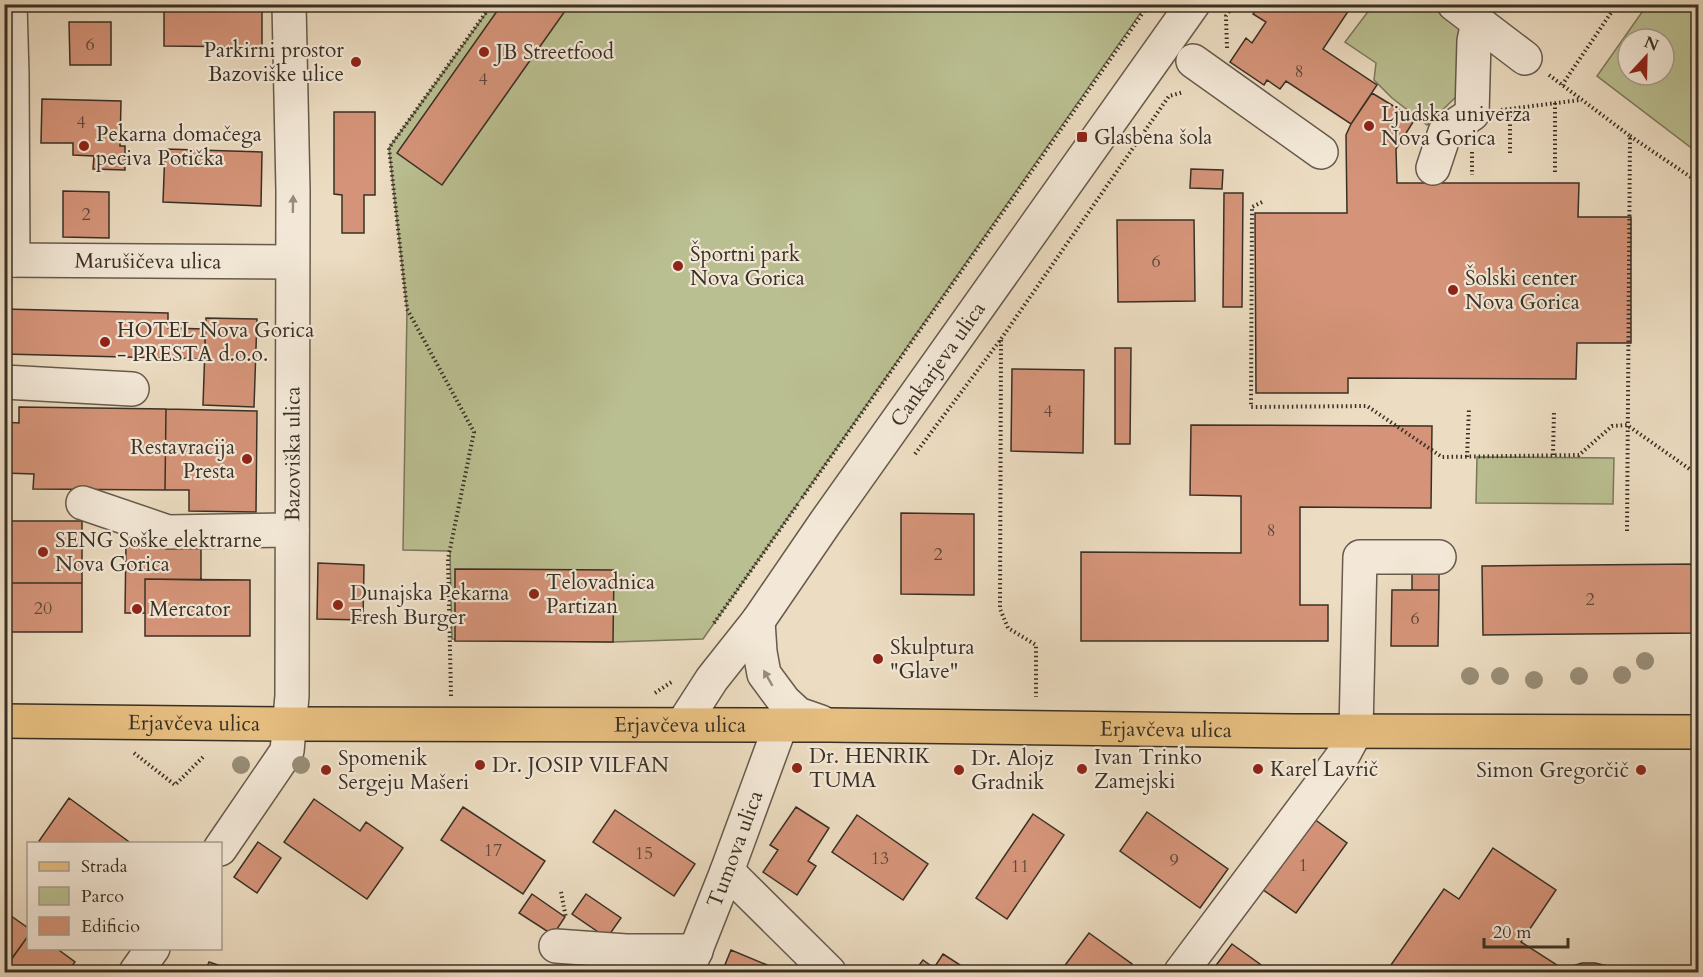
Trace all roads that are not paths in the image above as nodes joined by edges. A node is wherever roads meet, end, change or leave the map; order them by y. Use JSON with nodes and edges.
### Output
{"nodes":[{"id":1,"x":10,"y":4,"type":"edge"},
{"id":2,"x":289,"y":4,"type":"edge"},
{"id":3,"x":1189,"y":11,"type":"edge"},
{"id":4,"x":1466,"y":14,"type":"edge"},
{"id":5,"x":1525,"y":58,"type":"road end"},
{"id":6,"x":1153,"y":62,"type":"junction"},
{"id":7,"x":1202,"y":68,"type":"junction"},
{"id":8,"x":1321,"y":152,"type":"dead end"},
{"id":9,"x":1433,"y":168,"type":"dead end"},
{"id":10,"x":9,"y":260,"type":"edge"},
{"id":11,"x":292,"y":262,"type":"junction"},
{"id":12,"x":4,"y":382,"type":"edge"},
{"id":13,"x":132,"y":389,"type":"dead end"},
{"id":14,"x":83,"y":503,"type":"dead end"},
{"id":15,"x":292,"y":530,"type":"junction"},
{"id":16,"x":1439,"y":557,"type":"dead end"},
{"id":17,"x":758,"y":621,"type":"junction"},
{"id":18,"x":4,"y":721,"type":"edge"},
{"id":19,"x":289,"y":724,"type":"junction"},
{"id":20,"x":683,"y":724,"type":"junction"},
{"id":21,"x":781,"y":724,"type":"junction"},
{"id":22,"x":829,"y":724,"type":"junction"},
{"id":23,"x":1356,"y":731,"type":"junction"},
{"id":24,"x":1698,"y":732,"type":"edge"},
{"id":25,"x":222,"y":846,"type":"edge"},
{"id":26,"x":727,"y":871,"type":"junction"},
{"id":27,"x":556,"y":946,"type":"dead end"},
{"id":28,"x":152,"y":950,"type":"edge"},
{"id":29,"x":692,"y":962,"type":"edge"},
{"id":30,"x":823,"y":970,"type":"edge"},
{"id":31,"x":136,"y":972,"type":"edge"},
{"id":32,"x":1180,"y":972,"type":"edge"}],
"edges":[{"from":1,"to":10,"type":"street"},
{"from":11,"to":2,"type":"street","name":"Bazoviška ulica","one_way":true},
{"from":3,"to":6,"type":"street","name":"Cankarjeva ulica"},
{"from":3,"to":7,"type":"street"},
{"from":4,"to":5,"type":"street"},
{"from":4,"to":9,"type":"street"},
{"from":6,"to":7,"type":"street"},
{"from":6,"to":17,"type":"street","name":"Cankarjeva ulica"},
{"from":7,"to":8,"type":"street"},
{"from":10,"to":11,"type":"street","name":"Marušičeva ulica"},
{"from":11,"to":15,"type":"street","name":"Bazoviška ulica"},
{"from":12,"to":13,"type":"street"},
{"from":14,"to":15,"type":"street"},
{"from":15,"to":19,"type":"street","name":"Bazoviška ulica"},
{"from":16,"to":23,"type":"street"},
{"from":17,"to":20,"type":"street","name":"Cankarjeva ulica"},
{"from":22,"to":17,"type":"street","one_way":true},
{"from":18,"to":19,"type":"main road","name":"Erjavčeva ulica"},
{"from":19,"to":20,"type":"main road","name":"Erjavčeva ulica"},
{"from":19,"to":25,"type":"street","name":"Bazoviška ulica"},
{"from":20,"to":21,"type":"main road","name":"Erjavčeva ulica"},
{"from":21,"to":22,"type":"main road","name":"Erjavčeva ulica"},
{"from":21,"to":26,"type":"street","name":"Tumova ulica"},
{"from":22,"to":23,"type":"main road","name":"Erjavčeva ulica"},
{"from":23,"to":24,"type":"main road","name":"Erjavčeva ulica"},
{"from":23,"to":32,"type":"street"},
{"from":26,"to":29,"type":"street","name":"Tumova ulica"},
{"from":26,"to":30,"type":"street"},
{"from":27,"to":29,"type":"street"},
{"from":28,"to":31,"type":"street"}]}
